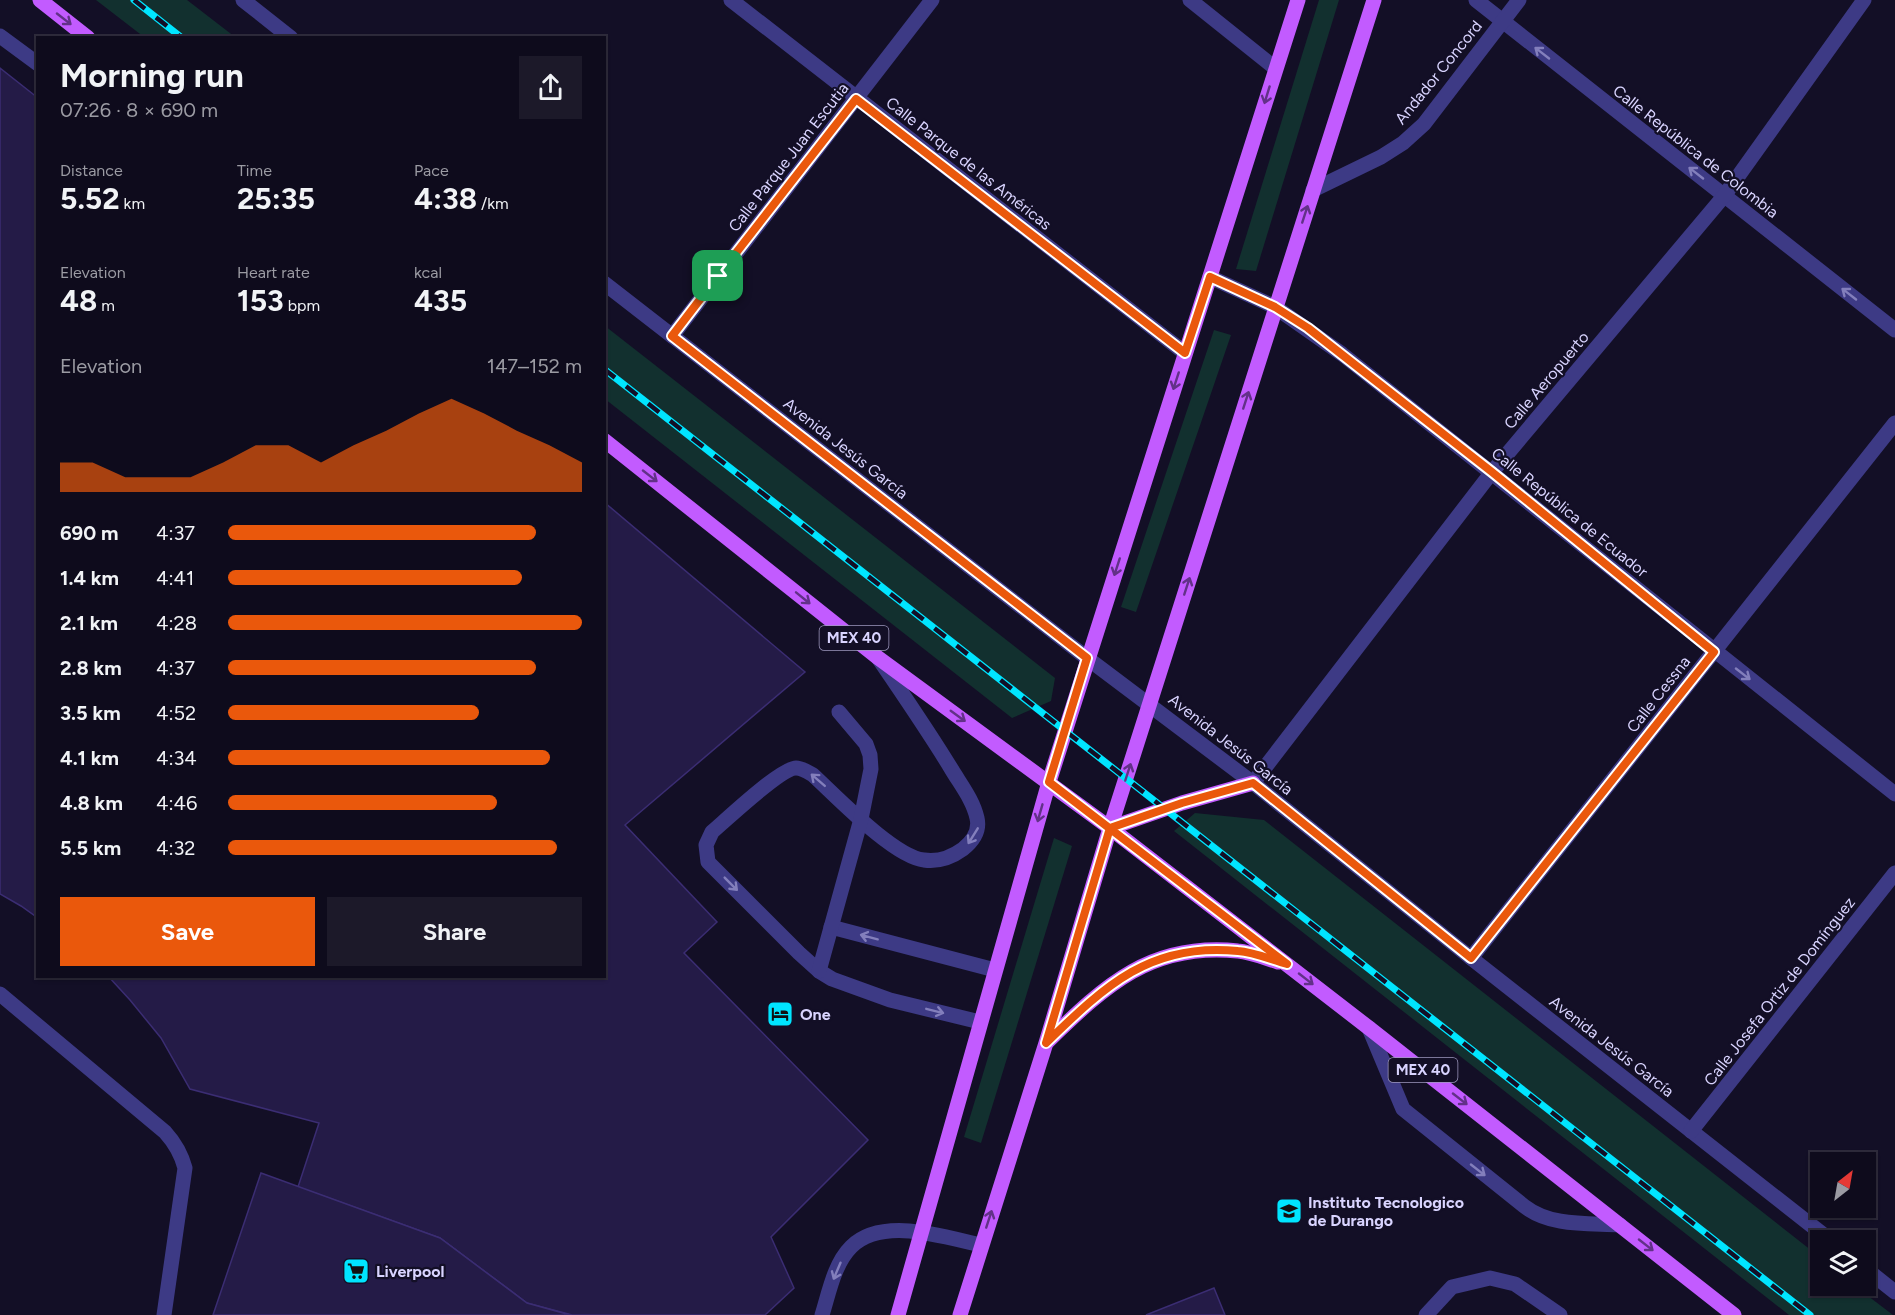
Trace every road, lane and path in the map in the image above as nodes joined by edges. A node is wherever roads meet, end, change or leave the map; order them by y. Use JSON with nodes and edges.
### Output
{"nodes":[{"id":1,"x":40,"y":0,"type":"edge"},
{"id":2,"x":243,"y":0,"type":"edge"},
{"id":3,"x":731,"y":0,"type":"edge"},
{"id":4,"x":932,"y":0,"type":"edge"},
{"id":5,"x":1190,"y":0,"type":"edge"},
{"id":6,"x":1298,"y":0,"type":"edge"},
{"id":7,"x":1374,"y":0,"type":"edge"},
{"id":8,"x":1476,"y":0,"type":"edge"},
{"id":9,"x":1519,"y":0,"type":"edge"},
{"id":10,"x":1864,"y":0,"type":"edge"},
{"id":11,"x":1503,"y":21,"type":"junction"},
{"id":12,"x":0,"y":36,"type":"edge"},
{"id":13,"x":85,"y":36,"type":"edge"},
{"id":14,"x":288,"y":36,"type":"edge"},
{"id":15,"x":36,"y":63,"type":"edge"},
{"id":16,"x":1275,"y":68,"type":"junction"},
{"id":17,"x":856,"y":99,"type":"junction"},
{"id":18,"x":1313,"y":190,"type":"junction"},
{"id":19,"x":1724,"y":196,"type":"junction"},
{"id":20,"x":1210,"y":277,"type":"junction"},
{"id":21,"x":606,"y":285,"type":"edge"},
{"id":22,"x":1275,"y":307,"type":"junction"},
{"id":23,"x":1895,"y":330,"type":"edge"},
{"id":24,"x":672,"y":336,"type":"junction"},
{"id":25,"x":1185,"y":353,"type":"junction"},
{"id":26,"x":1895,"y":423,"type":"edge"},
{"id":27,"x":606,"y":442,"type":"edge"},
{"id":28,"x":1492,"y":472,"type":"junction"},
{"id":29,"x":1714,"y":652,"type":"junction"},
{"id":30,"x":878,"y":657,"type":"junction"},
{"id":31,"x":1087,"y":658,"type":"junction"},
{"id":32,"x":1150,"y":704,"type":"junction"},
{"id":33,"x":839,"y":712,"type":"dead end"},
{"id":34,"x":1049,"y":782,"type":"junction"},
{"id":35,"x":1253,"y":783,"type":"junction"},
{"id":36,"x":1895,"y":794,"type":"edge"},
{"id":37,"x":861,"y":819,"type":"junction"},
{"id":38,"x":1110,"y":828,"type":"junction"},
{"id":39,"x":1895,"y":873,"type":"edge"},
{"id":40,"x":831,"y":927,"type":"junction"},
{"id":41,"x":1471,"y":958,"type":"junction"},
{"id":42,"x":1287,"y":964,"type":"junction"},
{"id":43,"x":995,"y":970,"type":"junction"},
{"id":44,"x":819,"y":971,"type":"junction"},
{"id":45,"x":0,"y":994,"type":"edge"},
{"id":46,"x":980,"y":1022,"type":"junction"},
{"id":47,"x":1369,"y":1028,"type":"junction"},
{"id":48,"x":1046,"y":1043,"type":"junction"},
{"id":49,"x":1691,"y":1131,"type":"junction"},
{"id":50,"x":1620,"y":1225,"type":"junction"},
{"id":51,"x":1817,"y":1230,"type":"edge"},
{"id":52,"x":922,"y":1233,"type":"junction"},
{"id":53,"x":981,"y":1245,"type":"junction"},
{"id":54,"x":1876,"y":1277,"type":"edge"},
{"id":55,"x":1895,"y":1292,"type":"edge"},
{"id":56,"x":164,"y":1315,"type":"edge"},
{"id":57,"x":822,"y":1315,"type":"edge"},
{"id":58,"x":898,"y":1315,"type":"edge"},
{"id":59,"x":960,"y":1315,"type":"edge"},
{"id":60,"x":1426,"y":1315,"type":"edge"},
{"id":61,"x":1560,"y":1315,"type":"edge"},
{"id":62,"x":1734,"y":1315,"type":"edge"}],
"edges":[{"from":1,"to":13,"type":"main road","one_way":true},
{"from":2,"to":14,"type":"street"},
{"from":3,"to":17,"type":"street","name":"Calle Parque de las Américas"},
{"from":4,"to":17,"type":"street","name":"Calle Parque Juan Escutia"},
{"from":5,"to":16,"type":"street"},
{"from":6,"to":16,"type":"main road"},
{"from":7,"to":18,"type":"main road"},
{"from":8,"to":11,"type":"street","name":"Calle República de Colombia"},
{"from":9,"to":11,"type":"street","name":"Andador Concord"},
{"from":10,"to":19,"type":"street","name":"Calle Aeropuerto"},
{"from":11,"to":18,"type":"street","name":"Andador Concord"},
{"from":19,"to":11,"type":"street","name":"Calle República de Colombia","one_way":true},
{"from":12,"to":15,"type":"street"},
{"from":16,"to":20,"type":"main road","one_way":true},
{"from":17,"to":24,"type":"street","name":"Calle Parque Juan Escutia"},
{"from":17,"to":25,"type":"street","name":"Calle Parque de las Américas"},
{"from":22,"to":18,"type":"main road","one_way":true},
{"from":23,"to":19,"type":"street","name":"Calle República de Colombia","one_way":true},
{"from":19,"to":28,"type":"street","name":"Calle Aeropuerto"},
{"from":20,"to":22,"type":"street","name":"Calle República de Ecuador"},
{"from":20,"to":25,"type":"main road"},
{"from":21,"to":24,"type":"street","name":"Avenida Jesús García"},
{"from":22,"to":28,"type":"street","name":"Calle República de Ecuador"},
{"from":32,"to":22,"type":"main road","one_way":true},
{"from":24,"to":31,"type":"street","name":"Avenida Jesús García"},
{"from":25,"to":31,"type":"main road","one_way":true},
{"from":26,"to":29,"type":"street","name":"Calle Cessna"},
{"from":27,"to":30,"type":"main road","number":"MEX 40","one_way":true},
{"from":28,"to":29,"type":"street","name":"Calle República de Ecuador"},
{"from":28,"to":35,"type":"street","name":"Calle Aeropuerto"},
{"from":29,"to":36,"type":"street","name":"Calle República de Ecuador","one_way":true},
{"from":29,"to":41,"type":"street","name":"Calle Cessna"},
{"from":30,"to":34,"type":"main road","number":"MEX 40","one_way":true},
{"from":30,"to":37,"type":"street","one_way":true},
{"from":31,"to":32,"type":"street","name":"Avenida Jesús García"},
{"from":31,"to":34,"type":"main road"},
{"from":32,"to":35,"type":"street","name":"Avenida Jesús García"},
{"from":38,"to":32,"type":"main road","one_way":true},
{"from":33,"to":37,"type":"street"},
{"from":34,"to":38,"type":"main road","number":"MEX 40"},
{"from":34,"to":43,"type":"main road","one_way":true},
{"from":35,"to":38,"type":"main road"},
{"from":35,"to":41,"type":"street","name":"Avenida Jesús García"},
{"from":37,"to":40,"type":"street"},
{"from":37,"to":44,"type":"street","one_way":true},
{"from":38,"to":42,"type":"main road","number":"MEX 40"},
{"from":38,"to":48,"type":"main road"},
{"from":39,"to":49,"type":"street","name":"Calle Josefa Ortiz de Domínguez"},
{"from":43,"to":40,"type":"street","one_way":true},
{"from":40,"to":44,"type":"street"},
{"from":41,"to":49,"type":"street","name":"Avenida Jesús García"},
{"from":42,"to":47,"type":"main road","number":"MEX 40","one_way":true},
{"from":42,"to":48,"type":"main road"},
{"from":43,"to":46,"type":"main road"},
{"from":44,"to":46,"type":"street","one_way":true},
{"from":45,"to":56,"type":"street"},
{"from":46,"to":52,"type":"main road"},
{"from":47,"to":50,"type":"main road","number":"MEX 40","one_way":true},
{"from":47,"to":50,"type":"street","one_way":true},
{"from":53,"to":48,"type":"main road","one_way":true},
{"from":49,"to":51,"type":"street","name":"Avenida Jesús García"},
{"from":50,"to":62,"type":"main road","number":"MEX 40","one_way":true},
{"from":52,"to":53,"type":"street"},
{"from":52,"to":57,"type":"street","one_way":true},
{"from":52,"to":58,"type":"main road"},
{"from":53,"to":59,"type":"main road"},
{"from":54,"to":55,"type":"street"},
{"from":60,"to":61,"type":"street"}]}
